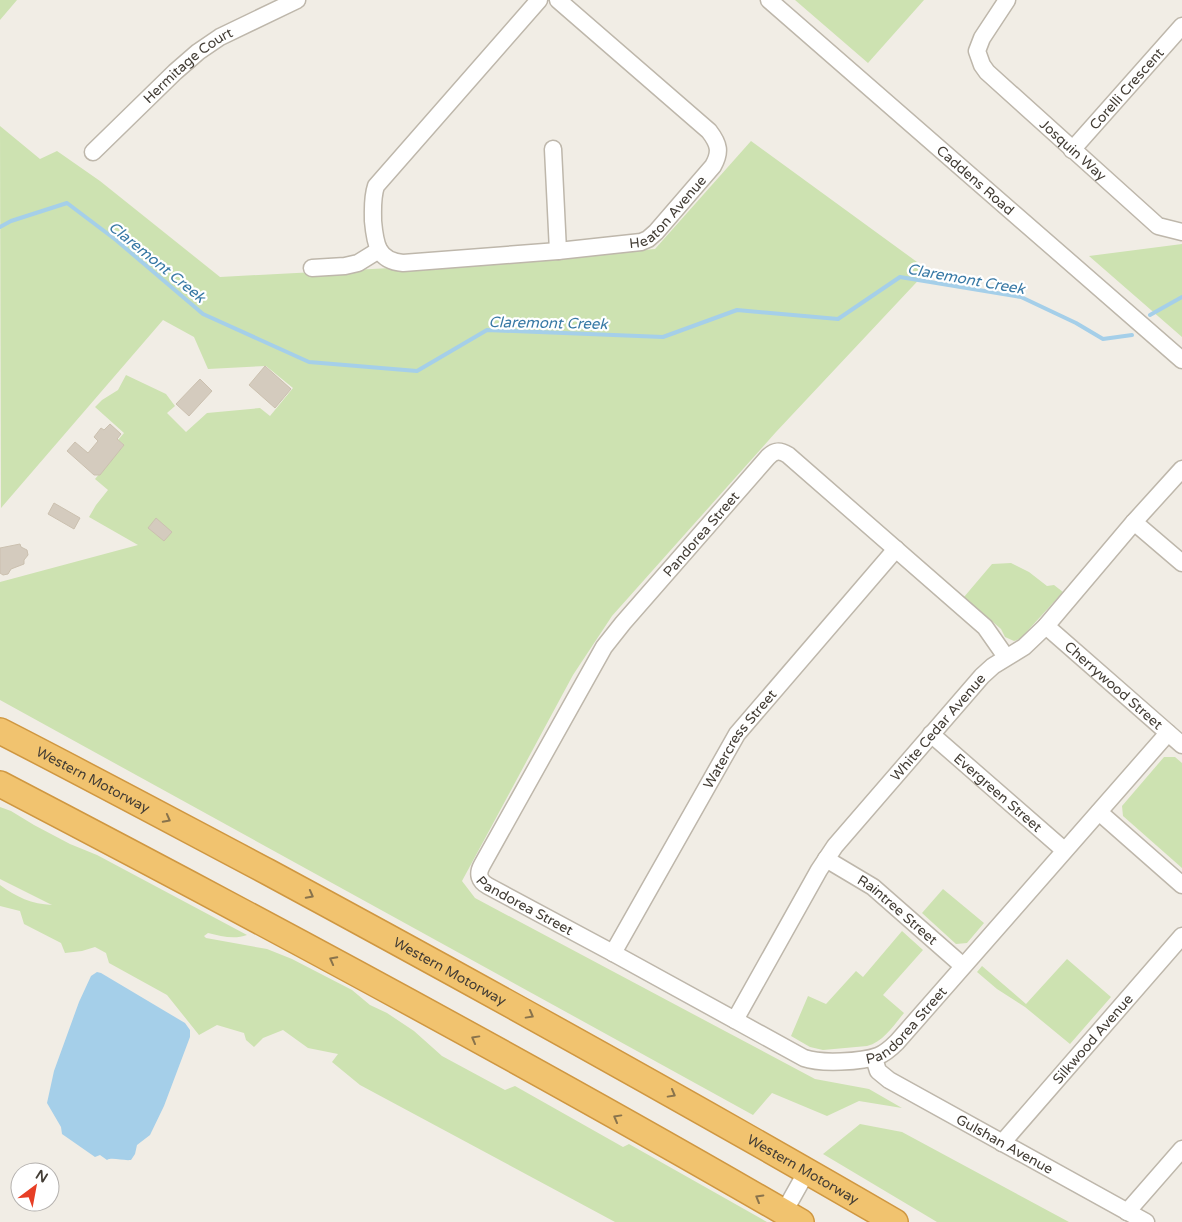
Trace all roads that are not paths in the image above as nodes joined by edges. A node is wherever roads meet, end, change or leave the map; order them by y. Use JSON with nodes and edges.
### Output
{"nodes":[{"id":1,"x":297,"y":0,"type":"edge"},
{"id":2,"x":539,"y":0,"type":"edge"},
{"id":3,"x":558,"y":0,"type":"edge"},
{"id":4,"x":769,"y":0,"type":"edge"},
{"id":5,"x":1007,"y":0,"type":"edge"},
{"id":6,"x":1182,"y":26,"type":"edge"},
{"id":7,"x":553,"y":149,"type":"dead end"},
{"id":8,"x":1072,"y":150,"type":"junction"},
{"id":9,"x":93,"y":152,"type":"dead end"},
{"id":10,"x":1182,"y":232,"type":"edge"},
{"id":11,"x":378,"y":250,"type":"junction"},
{"id":12,"x":558,"y":251,"type":"junction"},
{"id":13,"x":312,"y":268,"type":"dead end"},
{"id":14,"x":1182,"y":360,"type":"edge"},
{"id":15,"x":1182,"y":469,"type":"edge"},
{"id":16,"x":1134,"y":522,"type":"junction"},
{"id":17,"x":896,"y":549,"type":"junction"},
{"id":18,"x":1182,"y":563,"type":"edge"},
{"id":19,"x":1046,"y":626,"type":"junction"},
{"id":20,"x":1006,"y":657,"type":"junction"},
{"id":21,"x":0,"y":731,"type":"edge"},
{"id":22,"x":1168,"y":733,"type":"junction"},
{"id":23,"x":931,"y":734,"type":"junction"},
{"id":24,"x":1182,"y":745,"type":"edge"},
{"id":25,"x":0,"y":784,"type":"edge"},
{"id":26,"x":1098,"y":812,"type":"junction"},
{"id":27,"x":1064,"y":850,"type":"junction"},
{"id":28,"x":826,"y":859,"type":"junction"},
{"id":29,"x":1182,"y":885,"type":"edge"},
{"id":30,"x":1182,"y":936,"type":"edge"},
{"id":31,"x":613,"y":952,"type":"junction"},
{"id":32,"x":963,"y":966,"type":"junction"},
{"id":33,"x":735,"y":1020,"type":"junction"},
{"id":34,"x":874,"y":1058,"type":"junction"},
{"id":35,"x":1002,"y":1143,"type":"junction"},
{"id":36,"x":1182,"y":1149,"type":"edge"},
{"id":37,"x":806,"y":1171,"type":"junction"},
{"id":38,"x":1127,"y":1212,"type":"junction"},
{"id":39,"x":792,"y":1217,"type":"edge"},
{"id":40,"x":895,"y":1222,"type":"edge"},
{"id":41,"x":1146,"y":1222,"type":"edge"}],
"edges":[{"from":1,"to":9,"type":"street","name":"Hermitage Court"},
{"from":2,"to":11,"type":"street"},
{"from":3,"to":12,"type":"street","name":"Heaton Avenue"},
{"from":4,"to":14,"type":"street","name":"Caddens Road"},
{"from":5,"to":8,"type":"street","name":"Josquin Way"},
{"from":6,"to":8,"type":"street","name":"Corelli Crescent"},
{"from":7,"to":12,"type":"street"},
{"from":8,"to":10,"type":"street","name":"Josquin Way"},
{"from":11,"to":12,"type":"street","name":"Heaton Avenue"},
{"from":11,"to":13,"type":"street"},
{"from":15,"to":16,"type":"street","name":"White Cedar Avenue"},
{"from":16,"to":18,"type":"street"},
{"from":16,"to":19,"type":"street","name":"White Cedar Avenue"},
{"from":17,"to":20,"type":"street","name":"Pandorea Street"},
{"from":17,"to":31,"type":"street","name":"Watercress Street"},
{"from":17,"to":31,"type":"street","name":"Pandorea Street"},
{"from":19,"to":20,"type":"street","name":"White Cedar Avenue"},
{"from":19,"to":22,"type":"street","name":"Cherrywood Street"},
{"from":20,"to":23,"type":"street","name":"White Cedar Avenue"},
{"from":21,"to":37,"type":"highway","name":"Western Motorway","one_way":true},
{"from":22,"to":24,"type":"street","name":"Cherrywood Street"},
{"from":22,"to":26,"type":"street","name":"Pandorea Street"},
{"from":23,"to":27,"type":"street","name":"Evergreen Street"},
{"from":23,"to":28,"type":"street","name":"White Cedar Avenue"},
{"from":39,"to":25,"type":"highway","one_way":true},
{"from":26,"to":27,"type":"street","name":"Pandorea Street"},
{"from":26,"to":29,"type":"street"},
{"from":27,"to":32,"type":"street","name":"Pandorea Street"},
{"from":28,"to":32,"type":"street","name":"Raintree Street"},
{"from":28,"to":33,"type":"street","name":"White Cedar Avenue"},
{"from":30,"to":35,"type":"street","name":"Silkwood Avenue"},
{"from":31,"to":33,"type":"street","name":"Pandorea Street"},
{"from":32,"to":34,"type":"street","name":"Pandorea Street"},
{"from":33,"to":34,"type":"street","name":"Pandorea Street"},
{"from":34,"to":35,"type":"street","name":"Gulshan Avenue"},
{"from":35,"to":38,"type":"street","name":"Gulshan Avenue"},
{"from":36,"to":38,"type":"street"},
{"from":37,"to":39,"type":"street"},
{"from":37,"to":40,"type":"highway","name":"Western Motorway"},
{"from":38,"to":41,"type":"street","name":"Gulshan Avenue"}]}
